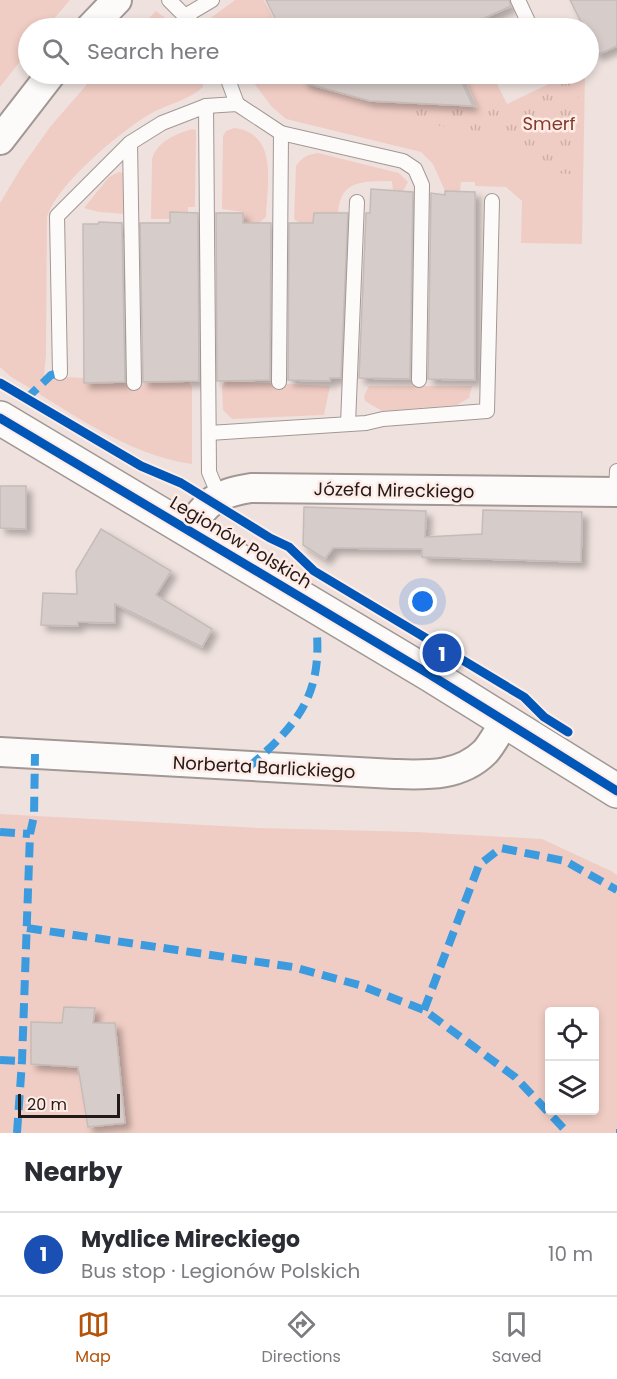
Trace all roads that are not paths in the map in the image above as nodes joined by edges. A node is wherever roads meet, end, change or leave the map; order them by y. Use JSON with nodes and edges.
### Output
{"nodes":[{"id":1,"x":117,"y":0,"type":"edge"},
{"id":2,"x":169,"y":0,"type":"edge"},
{"id":3,"x":212,"y":0,"type":"edge"},
{"id":4,"x":518,"y":0,"type":"edge"},
{"id":5,"x":185,"y":16,"type":"joint"},
{"id":6,"x":100,"y":18,"type":"edge"},
{"id":7,"x":526,"y":18,"type":"edge"},
{"id":8,"x":43,"y":84,"type":"edge"},
{"id":9,"x":230,"y":84,"type":"edge"},
{"id":10,"x":237,"y":104,"type":"junction"},
{"id":11,"x":206,"y":106,"type":"junction"},
{"id":12,"x":281,"y":133,"type":"junction"},
{"id":13,"x":0,"y":140,"type":"edge"},
{"id":14,"x":130,"y":143,"type":"junction"},
{"id":15,"x":492,"y":201,"type":"dead end"},
{"id":16,"x":357,"y":202,"type":"dead end"},
{"id":17,"x":60,"y":373,"type":"dead end"},
{"id":18,"x":419,"y":380,"type":"dead end"},
{"id":19,"x":279,"y":382,"type":"dead end"},
{"id":20,"x":134,"y":383,"type":"dead end"},
{"id":21,"x":0,"y":418,"type":"edge"},
{"id":22,"x":348,"y":424,"type":"junction"},
{"id":23,"x":209,"y":433,"type":"junction"},
{"id":24,"x":617,"y":485,"type":"edge"},
{"id":25,"x":219,"y":496,"type":"junction"},
{"id":26,"x":188,"y":531,"type":"junction"},
{"id":27,"x":506,"y":720,"type":"junction"},
{"id":28,"x":0,"y":752,"type":"edge"},
{"id":29,"x":617,"y":791,"type":"edge"}],
"edges":[{"from":1,"to":6,"type":"street"},
{"from":2,"to":5,"type":"lane"},
{"from":3,"to":5,"type":"lane"},
{"from":4,"to":7,"type":"lane"},
{"from":8,"to":13,"type":"street"},
{"from":9,"to":10,"type":"lane"},
{"from":10,"to":11,"type":"lane"},
{"from":10,"to":12,"type":"lane"},
{"from":11,"to":14,"type":"lane"},
{"from":11,"to":23,"type":"lane"},
{"from":12,"to":18,"type":"lane"},
{"from":12,"to":19,"type":"lane"},
{"from":14,"to":17,"type":"lane"},
{"from":14,"to":20,"type":"lane"},
{"from":15,"to":22,"type":"lane"},
{"from":16,"to":22,"type":"lane"},
{"from":21,"to":26,"type":"street","name":"Legionów Polskich"},
{"from":22,"to":23,"type":"lane"},
{"from":23,"to":25,"type":"lane"},
{"from":24,"to":25,"type":"street","name":"Józefa Mireckiego"},
{"from":25,"to":26,"type":"street","name":"Józefa Mireckiego"},
{"from":26,"to":27,"type":"street","name":"Legionów Polskich"},
{"from":27,"to":28,"type":"street","name":"Norberta Barlickiego"},
{"from":27,"to":29,"type":"street","name":"Legionów Polskich"}]}
